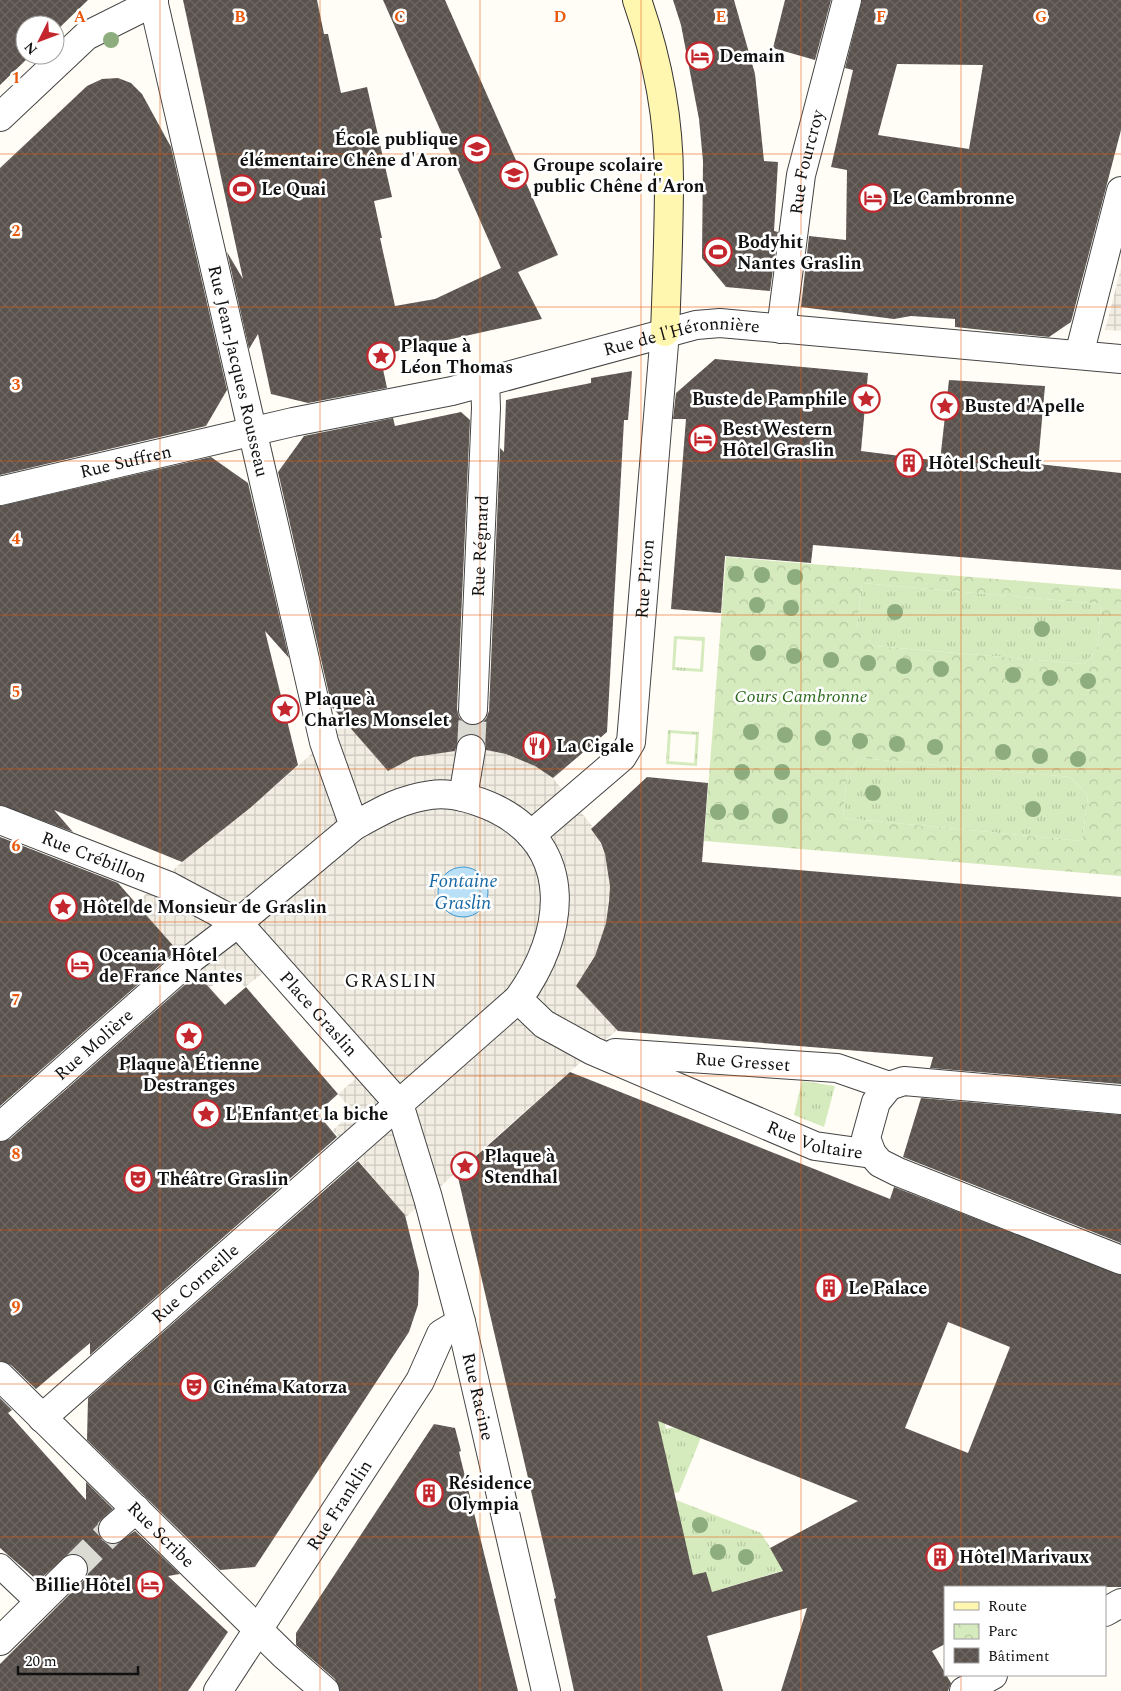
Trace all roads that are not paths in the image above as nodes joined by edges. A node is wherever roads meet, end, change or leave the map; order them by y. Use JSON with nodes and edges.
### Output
{"nodes":[{"id":1,"x":638,"y":0,"type":"edge"},
{"id":2,"x":847,"y":0,"type":"edge"},
{"id":3,"x":153,"y":1,"type":"edge"},
{"id":4,"x":0,"y":117,"type":"edge"},
{"id":5,"x":1121,"y":191,"type":"edge"},
{"id":6,"x":781,"y":328,"type":"junction"},
{"id":7,"x":666,"y":332,"type":"junction"},
{"id":8,"x":1078,"y":356,"type":"junction"},
{"id":9,"x":1121,"y":359,"type":"edge"},
{"id":10,"x":485,"y":382,"type":"junction"},
{"id":11,"x":252,"y":433,"type":"junction"},
{"id":12,"x":0,"y":491,"type":"edge"},
{"id":13,"x":473,"y":710,"type":"tunnel mouth"},
{"id":14,"x":471,"y":749,"type":"tunnel mouth"},
{"id":15,"x":463,"y":797,"type":"junction"},
{"id":16,"x":0,"y":820,"type":"edge"},
{"id":17,"x":354,"y":826,"type":"junction"},
{"id":18,"x":531,"y":835,"type":"junction"},
{"id":19,"x":160,"y":882,"type":"joint"},
{"id":20,"x":238,"y":923,"type":"junction"},
{"id":21,"x":518,"y":999,"type":"junction"},
{"id":22,"x":593,"y":1051,"type":"junction"},
{"id":23,"x":889,"y":1086,"type":"junction"},
{"id":24,"x":1121,"y":1100,"type":"edge"},
{"id":25,"x":399,"y":1104,"type":"junction"},
{"id":26,"x":0,"y":1127,"type":"edge"},
{"id":27,"x":872,"y":1154,"type":"junction"},
{"id":28,"x":1121,"y":1260,"type":"edge"},
{"id":29,"x":461,"y":1322,"type":"junction"},
{"id":30,"x":0,"y":1376,"type":"edge"},
{"id":31,"x":42,"y":1418,"type":"junction"},
{"id":32,"x":136,"y":1509,"type":"junction"},
{"id":33,"x":113,"y":1529,"type":"tunnel mouth"},
{"id":34,"x":0,"y":1566,"type":"edge"},
{"id":35,"x":73,"y":1569,"type":"tunnel mouth"},
{"id":36,"x":39,"y":1603,"type":"junction"},
{"id":37,"x":1121,"y":1603,"type":"edge"},
{"id":38,"x":1106,"y":1611,"type":"edge"},
{"id":39,"x":258,"y":1629,"type":"junction"},
{"id":40,"x":0,"y":1641,"type":"edge"},
{"id":41,"x":991,"y":1676,"type":"edge"},
{"id":42,"x":218,"y":1691,"type":"edge"},
{"id":43,"x":325,"y":1691,"type":"edge"},
{"id":44,"x":546,"y":1691,"type":"edge"},
{"id":45,"x":964,"y":1691,"type":"edge"}],
"edges":[{"from":1,"to":7,"type":"street"},
{"from":2,"to":6,"type":"street","name":"Rue Fourcroy"},
{"from":3,"to":4,"type":"street"},
{"from":3,"to":11,"type":"street","name":"Rue Jean-Jacques Rousseau"},
{"from":5,"to":8,"type":"street"},
{"from":6,"to":7,"type":"street","name":"Rue de l'Héronnière"},
{"from":6,"to":8,"type":"street","name":"Rue de l'Héronnière"},
{"from":7,"to":10,"type":"street","name":"Rue de l'Héronnière"},
{"from":7,"to":18,"type":"street","name":"Rue Piron"},
{"from":8,"to":9,"type":"street","name":"Rue de l'Héronnière"},
{"from":10,"to":11,"type":"street","name":"Rue de l'Héronnière"},
{"from":10,"to":13,"type":"street","name":"Rue Régnard"},
{"from":11,"to":12,"type":"street","name":"Rue Suffren"},
{"from":11,"to":17,"type":"street","name":"Rue Jean-Jacques Rousseau"},
{"from":14,"to":15,"type":"street"},
{"from":15,"to":17,"type":"street"},
{"from":15,"to":18,"type":"street"},
{"from":16,"to":19,"type":"street","name":"Rue Crébillon"},
{"from":17,"to":20,"type":"street"},
{"from":18,"to":21,"type":"street"},
{"from":19,"to":20,"type":"street","name":"Place Graslin"},
{"from":20,"to":25,"type":"street","name":"Place Graslin"},
{"from":20,"to":26,"type":"street","name":"Rue Molière"},
{"from":21,"to":22,"type":"street"},
{"from":21,"to":25,"type":"street"},
{"from":22,"to":23,"type":"street","name":"Rue Gresset"},
{"from":22,"to":27,"type":"street","name":"Rue Voltaire"},
{"from":23,"to":24,"type":"street"},
{"from":23,"to":27,"type":"street"},
{"from":25,"to":29,"type":"street","name":"Rue Racine"},
{"from":25,"to":31,"type":"street","name":"Rue Corneille"},
{"from":27,"to":28,"type":"street","name":"Rue Voltaire"},
{"from":29,"to":39,"type":"street","name":"Rue Franklin"},
{"from":29,"to":44,"type":"street","name":"Rue Racine"},
{"from":30,"to":31,"type":"street","name":"Rue Scribe"},
{"from":31,"to":32,"type":"street","name":"Rue Scribe"},
{"from":32,"to":33,"type":"street"},
{"from":32,"to":39,"type":"street","name":"Rue Scribe"},
{"from":34,"to":36,"type":"lane"},
{"from":35,"to":36,"type":"street"},
{"from":36,"to":40,"type":"street"},
{"from":37,"to":38,"type":"street"},
{"from":39,"to":42,"type":"street","name":"Rue Franklin"},
{"from":39,"to":43,"type":"street","name":"Rue Scribe"},
{"from":41,"to":45,"type":"street"}]}
